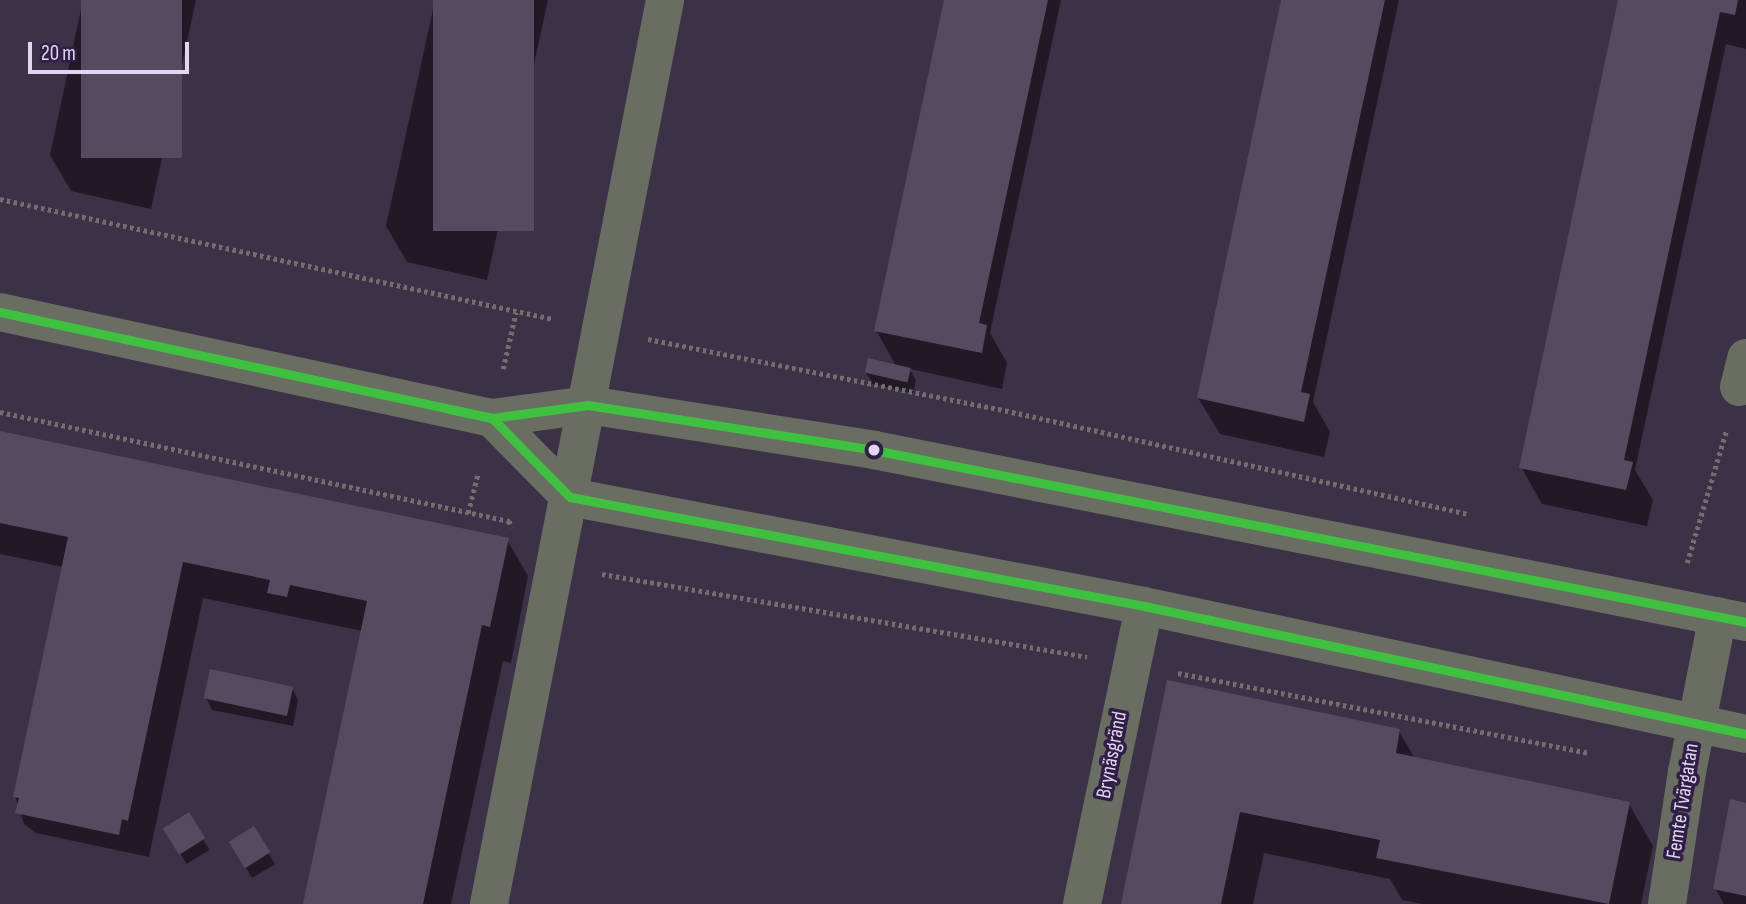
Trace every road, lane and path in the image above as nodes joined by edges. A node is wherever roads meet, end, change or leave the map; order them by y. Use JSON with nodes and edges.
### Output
{"nodes":[{"id":1,"x":666,"y":0,"type":"edge"},
{"id":2,"x":0,"y":200,"type":"edge"},
{"id":3,"x":0,"y":312,"type":"edge"},
{"id":4,"x":604,"y":330,"type":"junction"},
{"id":5,"x":1742,"y":373,"type":"edge"},
{"id":6,"x":588,"y":405,"type":"junction"},
{"id":7,"x":0,"y":412,"type":"edge"},
{"id":8,"x":492,"y":418,"type":"junction"},
{"id":9,"x":570,"y":497,"type":"junction"},
{"id":10,"x":1471,"y":515,"type":"dead end"},
{"id":11,"x":1674,"y":561,"type":"dead end"},
{"id":12,"x":1687,"y":564,"type":"junction"},
{"id":13,"x":558,"y":566,"type":"junction"},
{"id":14,"x":1699,"y":566,"type":"dead end"},
{"id":15,"x":1144,"y":606,"type":"junction"},
{"id":16,"x":1732,"y":619,"type":"edge"},
{"id":17,"x":1130,"y":664,"type":"junction"},
{"id":18,"x":1696,"y":723,"type":"junction"},
{"id":19,"x":1746,"y":734,"type":"edge"},
{"id":20,"x":1592,"y":754,"type":"dead end"},
{"id":21,"x":489,"y":904,"type":"edge"},
{"id":22,"x":1082,"y":904,"type":"edge"},
{"id":23,"x":1667,"y":904,"type":"edge"}],
"edges":[{"from":1,"to":4,"type":"street"},
{"from":2,"to":4,"type":"path"},
{"from":3,"to":8,"type":"street"},
{"from":4,"to":6,"type":"street"},
{"from":4,"to":10,"type":"path"},
{"from":5,"to":12,"type":"path"},
{"from":6,"to":8,"type":"street"},
{"from":6,"to":9,"type":"street"},
{"from":6,"to":16,"type":"street"},
{"from":7,"to":13,"type":"path"},
{"from":8,"to":9,"type":"street"},
{"from":9,"to":13,"type":"street"},
{"from":9,"to":15,"type":"street"},
{"from":11,"to":12,"type":"path"},
{"from":12,"to":14,"type":"path"},
{"from":13,"to":17,"type":"path"},
{"from":13,"to":21,"type":"street"},
{"from":15,"to":17,"type":"street","name":"Brynäsgränd"},
{"from":15,"to":18,"type":"street"},
{"from":16,"to":18,"type":"street","name":"Femte Tvärgatan"},
{"from":17,"to":20,"type":"path"},
{"from":17,"to":22,"type":"street","name":"Brynäsgränd"},
{"from":18,"to":19,"type":"street"},
{"from":18,"to":23,"type":"street","name":"Femte Tvärgatan"}]}
